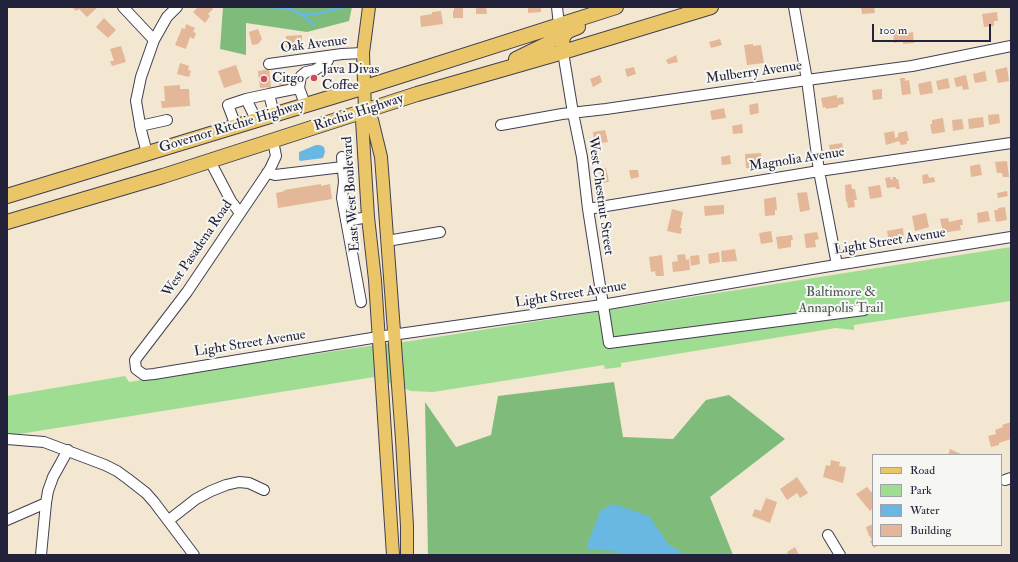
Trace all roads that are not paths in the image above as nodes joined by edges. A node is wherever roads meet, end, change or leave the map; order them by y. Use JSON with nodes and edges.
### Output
{"nodes":[{"id":1,"x":124,"y":7,"type":"edge"},
{"id":2,"x":177,"y":7,"type":"edge"},
{"id":3,"x":369,"y":7,"type":"edge"},
{"id":4,"x":557,"y":7,"type":"edge"},
{"id":5,"x":616,"y":7,"type":"edge"},
{"id":6,"x":625,"y":7,"type":"edge"},
{"id":7,"x":711,"y":7,"type":"edge"},
{"id":8,"x":794,"y":7,"type":"edge"},
{"id":9,"x":560,"y":25,"type":"junction"},
{"id":10,"x":154,"y":40,"type":"junction"},
{"id":11,"x":1011,"y":46,"type":"edge"},
{"id":12,"x":563,"y":52,"type":"junction"},
{"id":13,"x":363,"y":53,"type":"junction"},
{"id":14,"x":330,"y":56,"type":"junction"},
{"id":15,"x":269,"y":64,"type":"dead end"},
{"id":16,"x":481,"y":76,"type":"junction"},
{"id":17,"x":807,"y":80,"type":"junction"},
{"id":18,"x":363,"y":86,"type":"junction"},
{"id":19,"x":299,"y":88,"type":"junction"},
{"id":20,"x":269,"y":94,"type":"junction"},
{"id":21,"x":246,"y":99,"type":"junction"},
{"id":22,"x":306,"y":104,"type":"junction"},
{"id":23,"x":364,"y":111,"type":"junction"},
{"id":24,"x":573,"y":113,"type":"junction"},
{"id":25,"x":274,"y":114,"type":"junction"},
{"id":26,"x":256,"y":119,"type":"junction"},
{"id":27,"x":167,"y":120,"type":"dead end"},
{"id":28,"x":501,"y":125,"type":"dead end"},
{"id":29,"x":140,"y":126,"type":"junction"},
{"id":30,"x":236,"y":126,"type":"junction"},
{"id":31,"x":272,"y":141,"type":"junction"},
{"id":32,"x":1011,"y":143,"type":"edge"},
{"id":33,"x":147,"y":153,"type":"junction"},
{"id":34,"x":210,"y":161,"type":"junction"},
{"id":35,"x":819,"y":171,"type":"junction"},
{"id":36,"x":267,"y":173,"type":"junction"},
{"id":37,"x":7,"y":196,"type":"edge"},
{"id":38,"x":588,"y":209,"type":"junction"},
{"id":39,"x":240,"y":213,"type":"junction"},
{"id":40,"x":368,"y":217,"type":"junction"},
{"id":41,"x":346,"y":221,"type":"junction"},
{"id":42,"x":7,"y":222,"type":"edge"},
{"id":43,"x":440,"y":232,"type":"dead end"},
{"id":44,"x":1011,"y":237,"type":"edge"},
{"id":45,"x":387,"y":241,"type":"junction"},
{"id":46,"x":837,"y":265,"type":"junction"},
{"id":47,"x":361,"y":302,"type":"dead end"},
{"id":48,"x":602,"y":305,"type":"junction"},
{"id":49,"x":864,"y":310,"type":"dead end"},
{"id":50,"x":394,"y":335,"type":"junction"},
{"id":51,"x":378,"y":337,"type":"junction"},
{"id":52,"x":136,"y":369,"type":"joint"},
{"id":53,"x":7,"y":439,"type":"edge"},
{"id":54,"x":68,"y":450,"type":"junction"},
{"id":55,"x":264,"y":490,"type":"dead end"},
{"id":56,"x":46,"y":503,"type":"junction"},
{"id":57,"x":7,"y":520,"type":"edge"},
{"id":58,"x":169,"y":520,"type":"junction"},
{"id":59,"x":828,"y":535,"type":"dead end"},
{"id":60,"x":38,"y":554,"type":"edge"},
{"id":61,"x":194,"y":555,"type":"edge"},
{"id":62,"x":393,"y":555,"type":"edge"},
{"id":63,"x":407,"y":555,"type":"edge"},
{"id":64,"x":840,"y":555,"type":"edge"}],
"edges":[{"from":1,"to":10,"type":"street"},
{"from":2,"to":10,"type":"street"},
{"from":3,"to":13,"type":"main road"},
{"from":4,"to":9,"type":"street"},
{"from":5,"to":9,"type":"highway","name":"Governor Ritchie Highway"},
{"from":6,"to":12,"type":"highway"},
{"from":7,"to":12,"type":"highway","name":"Ritchie Highway"},
{"from":8,"to":17,"type":"street"},
{"from":9,"to":16,"type":"highway"},
{"from":9,"to":18,"type":"highway","name":"Governor Ritchie Highway"},
{"from":10,"to":29,"type":"street"},
{"from":11,"to":17,"type":"street","name":"Mulberry Avenue"},
{"from":12,"to":16,"type":"highway","name":"Ritchie Highway"},
{"from":12,"to":24,"type":"street","name":"West Chestnut Street"},
{"from":13,"to":14,"type":"street","name":"Oak Avenue"},
{"from":13,"to":18,"type":"main road"},
{"from":14,"to":15,"type":"street","name":"Oak Avenue"},
{"from":14,"to":19,"type":"street"},
{"from":16,"to":23,"type":"highway","name":"Ritchie Highway"},
{"from":17,"to":24,"type":"street","name":"Mulberry Avenue"},
{"from":17,"to":35,"type":"street"},
{"from":18,"to":22,"type":"highway","name":"Governor Ritchie Highway"},
{"from":18,"to":23,"type":"main road"},
{"from":19,"to":20,"type":"street"},
{"from":19,"to":22,"type":"street"},
{"from":20,"to":21,"type":"street"},
{"from":20,"to":25,"type":"street"},
{"from":21,"to":26,"type":"street"},
{"from":21,"to":30,"type":"street"},
{"from":22,"to":25,"type":"highway","name":"Governor Ritchie Highway"},
{"from":23,"to":31,"type":"highway","name":"Ritchie Highway"},
{"from":23,"to":40,"type":"main road","name":"East West Boulevard"},
{"from":23,"to":45,"type":"main road","name":"East West Boulevard"},
{"from":24,"to":28,"type":"street","name":"Mulberry Avenue"},
{"from":24,"to":38,"type":"street","name":"West Chestnut Street"},
{"from":25,"to":26,"type":"highway","name":"Governor Ritchie Highway"},
{"from":26,"to":30,"type":"highway","name":"Governor Ritchie Highway"},
{"from":27,"to":29,"type":"street"},
{"from":29,"to":33,"type":"street"},
{"from":30,"to":33,"type":"highway","name":"Governor Ritchie Highway"},
{"from":31,"to":34,"type":"highway","name":"Ritchie Highway"},
{"from":31,"to":36,"type":"street","name":"West Pasadena Road"},
{"from":32,"to":35,"type":"street","name":"Magnolia Avenue"},
{"from":33,"to":37,"type":"highway","name":"Governor Ritchie Highway"},
{"from":34,"to":39,"type":"street"},
{"from":34,"to":42,"type":"highway","name":"Ritchie Highway"},
{"from":35,"to":38,"type":"street","name":"Magnolia Avenue"},
{"from":35,"to":46,"type":"street"},
{"from":36,"to":39,"type":"street","name":"West Pasadena Road"},
{"from":36,"to":41,"type":"street"},
{"from":38,"to":48,"type":"street","name":"West Chestnut Street"},
{"from":39,"to":52,"type":"street","name":"West Pasadena Road"},
{"from":40,"to":41,"type":"street"},
{"from":40,"to":51,"type":"main road","name":"East West Boulevard"},
{"from":41,"to":47,"type":"street"},
{"from":43,"to":45,"type":"street"},
{"from":44,"to":46,"type":"street","name":"Light Street Avenue"},
{"from":45,"to":50,"type":"main road","name":"East West Boulevard"},
{"from":46,"to":48,"type":"street","name":"Light Street Avenue"},
{"from":48,"to":49,"type":"street","name":"West Chestnut Street"},
{"from":48,"to":50,"type":"street","name":"Light Street Avenue"},
{"from":50,"to":51,"type":"street","name":"Light Street Avenue"},
{"from":50,"to":63,"type":"main road","name":"East West Boulevard"},
{"from":51,"to":52,"type":"street","name":"Light Street Avenue"},
{"from":51,"to":62,"type":"main road","name":"East West Boulevard"},
{"from":53,"to":54,"type":"street"},
{"from":54,"to":56,"type":"street"},
{"from":54,"to":58,"type":"street"},
{"from":55,"to":58,"type":"street"},
{"from":56,"to":57,"type":"street"},
{"from":56,"to":60,"type":"street"},
{"from":58,"to":61,"type":"street"},
{"from":59,"to":64,"type":"street"}]}
